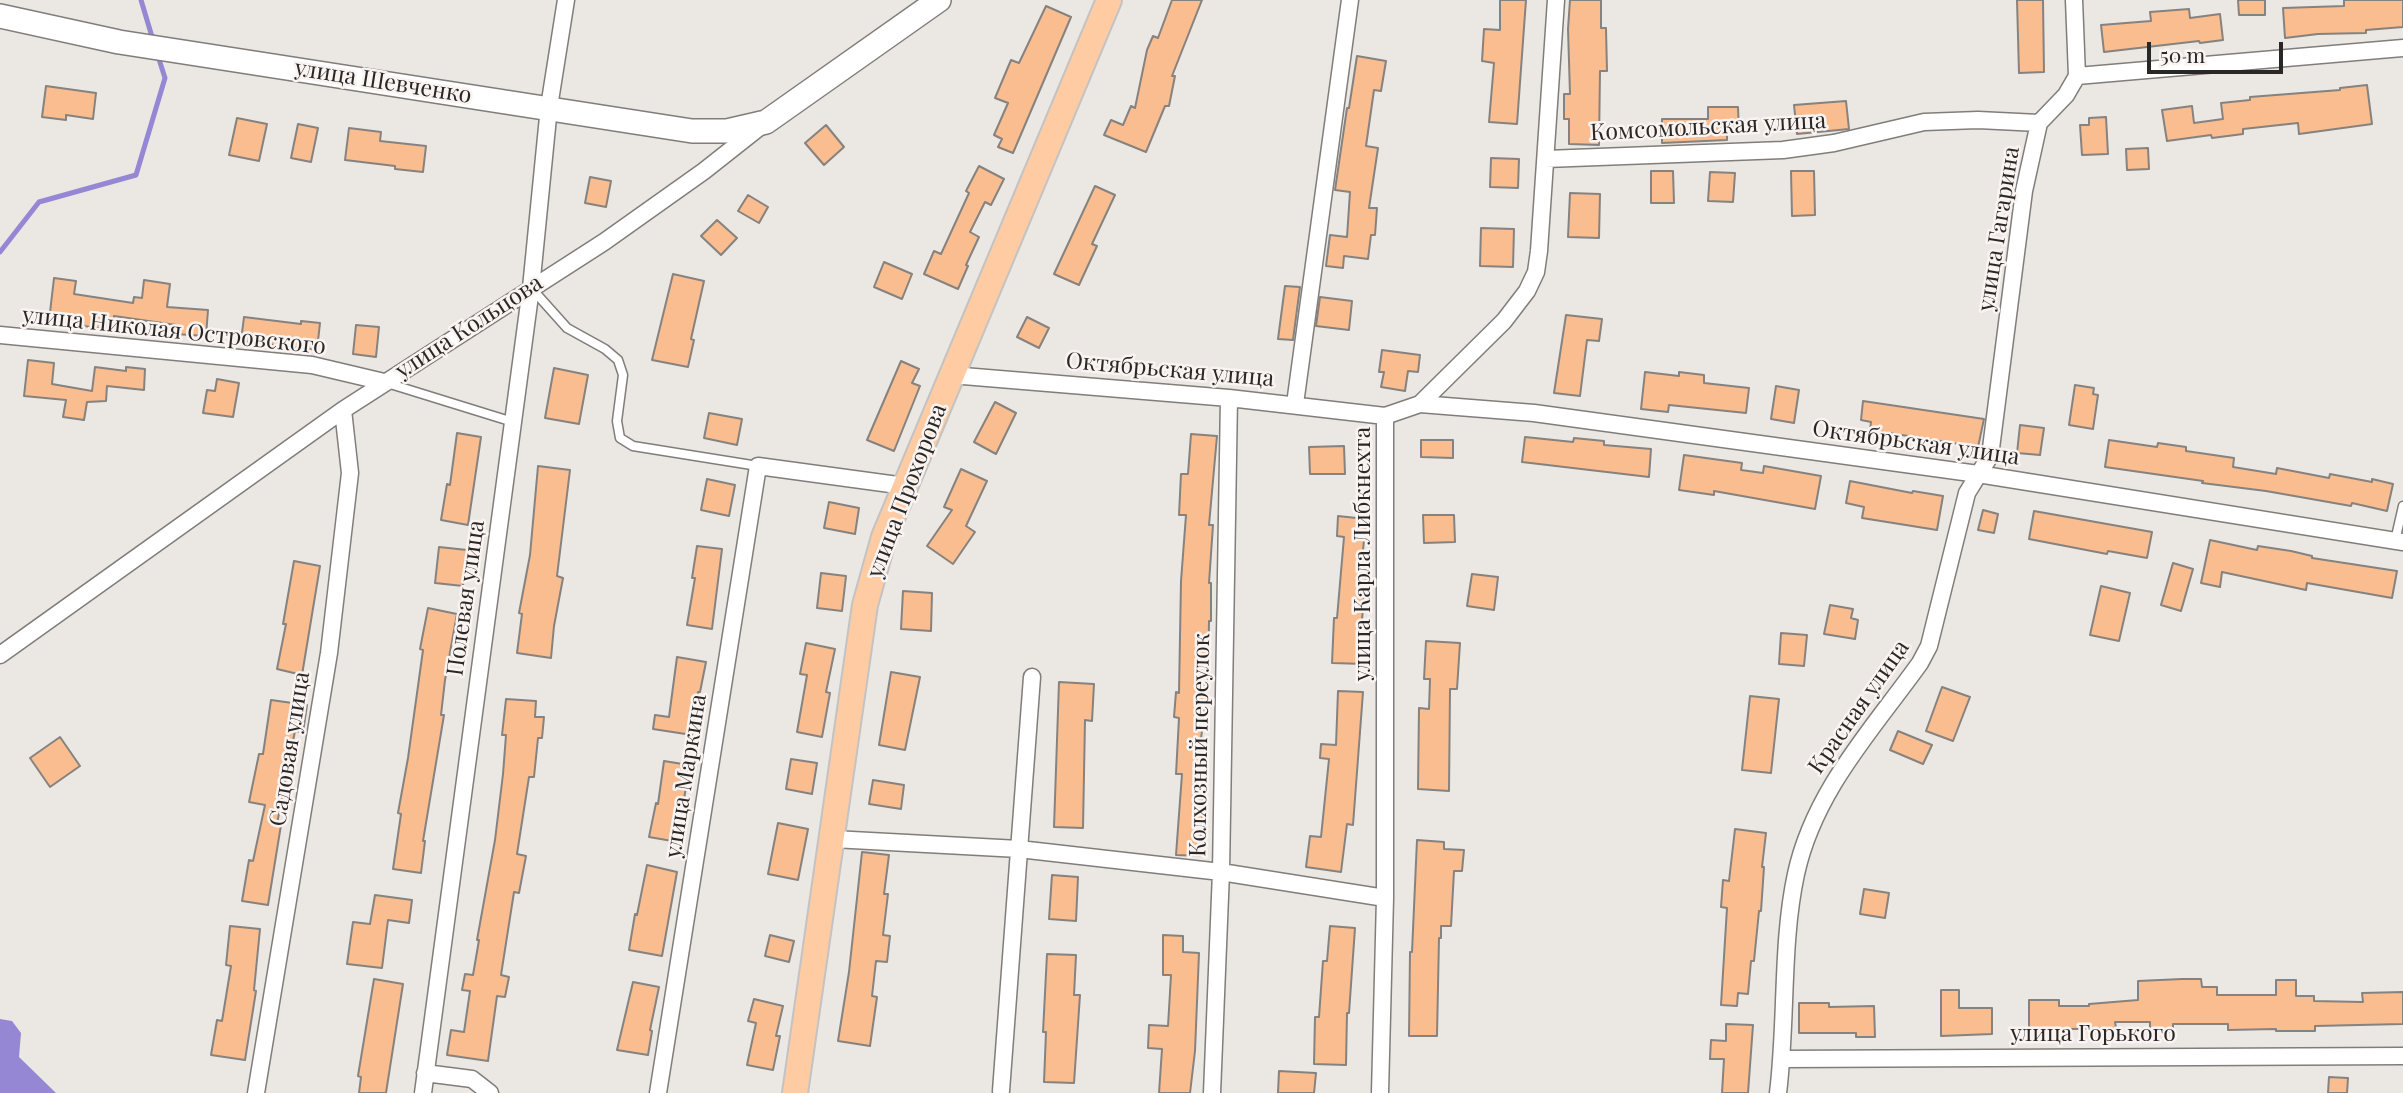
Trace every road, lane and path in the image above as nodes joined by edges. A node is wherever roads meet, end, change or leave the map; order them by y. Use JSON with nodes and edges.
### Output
{"nodes":[{"id":1,"x":566,"y":0,"type":"edge"},
{"id":2,"x":939,"y":0,"type":"edge"},
{"id":3,"x":1109,"y":0,"type":"edge"},
{"id":4,"x":1350,"y":0,"type":"edge"},
{"id":5,"x":1556,"y":0,"type":"edge"},
{"id":6,"x":2074,"y":0,"type":"edge"},
{"id":7,"x":0,"y":16,"type":"edge"},
{"id":8,"x":2403,"y":48,"type":"edge"},
{"id":9,"x":2077,"y":76,"type":"junction"},
{"id":10,"x":549,"y":107,"type":"junction"},
{"id":11,"x":766,"y":122,"type":"junction"},
{"id":12,"x":2039,"y":122,"type":"junction"},
{"id":13,"x":1546,"y":159,"type":"junction"},
{"id":14,"x":531,"y":288,"type":"junction"},
{"id":15,"x":0,"y":335,"type":"edge"},
{"id":16,"x":951,"y":375,"type":"junction"},
{"id":17,"x":384,"y":382,"type":"junction"},
{"id":18,"x":1229,"y":398,"type":"junction"},
{"id":19,"x":1295,"y":404,"type":"junction"},
{"id":20,"x":1420,"y":404,"type":"junction"},
{"id":21,"x":343,"y":410,"type":"junction"},
{"id":22,"x":1385,"y":416,"type":"junction"},
{"id":23,"x":513,"y":422,"type":"junction"},
{"id":24,"x":758,"y":466,"type":"junction"},
{"id":25,"x":1978,"y":474,"type":"junction"},
{"id":26,"x":905,"y":486,"type":"junction"},
{"id":27,"x":2403,"y":506,"type":"edge"},
{"id":28,"x":2399,"y":542,"type":"edge"},
{"id":29,"x":0,"y":655,"type":"edge"},
{"id":30,"x":1032,"y":677,"type":"dead end"},
{"id":31,"x":833,"y":839,"type":"junction"},
{"id":32,"x":1018,"y":849,"type":"junction"},
{"id":33,"x":1221,"y":872,"type":"junction"},
{"id":34,"x":1385,"y":898,"type":"junction"},
{"id":35,"x":2403,"y":1056,"type":"edge"},
{"id":36,"x":1783,"y":1059,"type":"junction"},
{"id":37,"x":425,"y":1073,"type":"junction"},
{"id":38,"x":1001,"y":1091,"type":"edge"},
{"id":39,"x":256,"y":1093,"type":"edge"},
{"id":40,"x":423,"y":1093,"type":"edge"},
{"id":41,"x":490,"y":1093,"type":"edge"},
{"id":42,"x":658,"y":1093,"type":"edge"},
{"id":43,"x":795,"y":1093,"type":"edge"},
{"id":44,"x":1212,"y":1093,"type":"edge"},
{"id":45,"x":1380,"y":1093,"type":"edge"},
{"id":46,"x":1778,"y":1093,"type":"edge"}],
"edges":[{"from":1,"to":10,"type":"street","name":"Полевая улица"},
{"from":2,"to":11,"type":"main road","name":"улица Кольцова"},
{"from":3,"to":16,"type":"main road","name":"улица Прохорова"},
{"from":4,"to":19,"type":"street"},
{"from":5,"to":13,"type":"street","name":"улица Карла Либкнехта"},
{"from":6,"to":9,"type":"street"},
{"from":7,"to":10,"type":"main road","name":"улица Шевченко"},
{"from":8,"to":9,"type":"street"},
{"from":9,"to":12,"type":"street","name":"улица Гагарина"},
{"from":10,"to":11,"type":"main road","name":"улица Шевченко"},
{"from":10,"to":14,"type":"street","name":"Полевая улица"},
{"from":11,"to":14,"type":"street","name":"улица Кольцова"},
{"from":12,"to":13,"type":"street","name":"Комсомольская улица"},
{"from":12,"to":25,"type":"street","name":"улица Гагарина"},
{"from":13,"to":20,"type":"street","name":"улица Карла Либкнехта"},
{"from":14,"to":17,"type":"street","name":"улица Кольцова"},
{"from":14,"to":23,"type":"street","name":"Полевая улица"},
{"from":14,"to":24,"type":"lane"},
{"from":15,"to":17,"type":"street","name":"улица Николая Островского"},
{"from":16,"to":18,"type":"street","name":"Октябрьская улица"},
{"from":16,"to":26,"type":"main road","name":"улица Прохорова"},
{"from":17,"to":21,"type":"street","name":"улица Кольцова"},
{"from":17,"to":23,"type":"lane"},
{"from":18,"to":19,"type":"street","name":"Октябрьская улица"},
{"from":18,"to":33,"type":"street","name":"Колхозный переулок"},
{"from":19,"to":22,"type":"street","name":"Октябрьская улица"},
{"from":20,"to":22,"type":"street","name":"улица Карла Либкнехта"},
{"from":20,"to":25,"type":"street","name":"Октябрьская улица"},
{"from":21,"to":29,"type":"street","name":"улица Кольцова"},
{"from":21,"to":39,"type":"street","name":"Садовая улица"},
{"from":22,"to":34,"type":"street","name":"улица Карла Либкнехта"},
{"from":23,"to":37,"type":"street","name":"Полевая улица"},
{"from":24,"to":26,"type":"street"},
{"from":24,"to":42,"type":"street","name":"улица Маркина"},
{"from":25,"to":28,"type":"street","name":"Октябрьская улица"},
{"from":25,"to":36,"type":"street","name":"Красная улица"},
{"from":26,"to":31,"type":"main road","name":"улица Прохорова"},
{"from":27,"to":28,"type":"lane"},
{"from":30,"to":32,"type":"street"},
{"from":31,"to":32,"type":"street"},
{"from":31,"to":43,"type":"main road","name":"улица Прохорова"},
{"from":32,"to":33,"type":"street"},
{"from":32,"to":38,"type":"street"},
{"from":33,"to":34,"type":"street"},
{"from":33,"to":44,"type":"street","name":"Колхозный переулок"},
{"from":34,"to":45,"type":"street","name":"улица Карла Либкнехта"},
{"from":35,"to":36,"type":"street","name":"улица Горького"},
{"from":36,"to":46,"type":"street","name":"Красная улица"},
{"from":37,"to":40,"type":"street","name":"Полевая улица"},
{"from":37,"to":41,"type":"street"}]}
